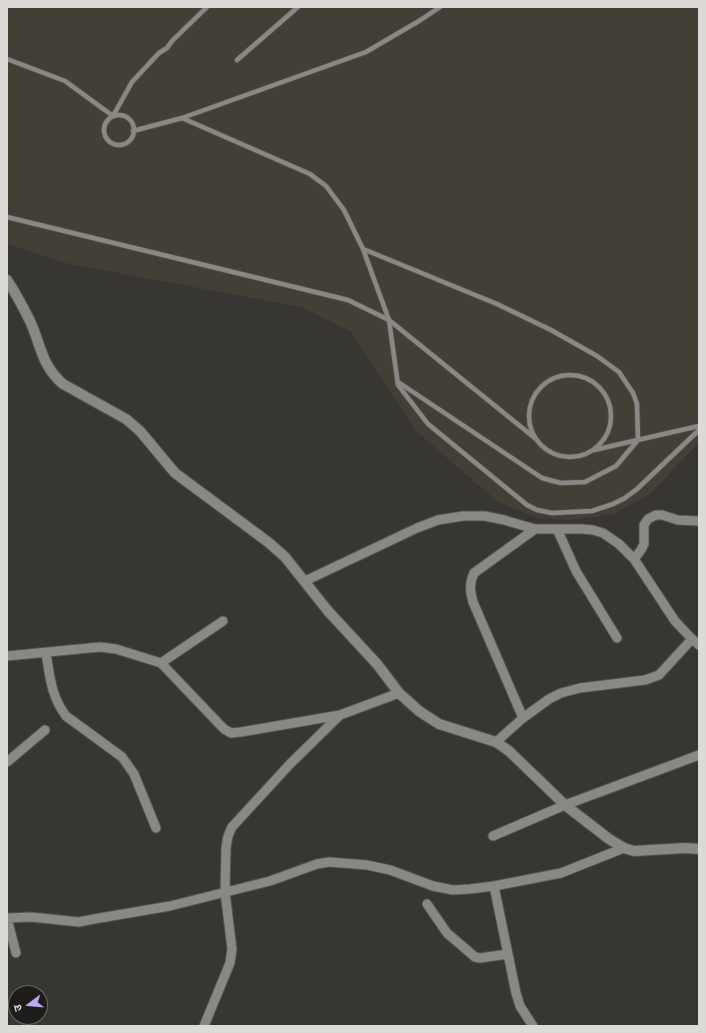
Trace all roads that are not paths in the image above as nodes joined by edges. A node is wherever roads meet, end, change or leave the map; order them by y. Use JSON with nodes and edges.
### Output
{"nodes":[{"id":1,"x":207,"y":7,"type":"edge"},
{"id":2,"x":298,"y":7,"type":"edge"},
{"id":3,"x":440,"y":7,"type":"edge"},
{"id":4,"x":7,"y":59,"type":"edge"},
{"id":5,"x":237,"y":60,"type":"dead end"},
{"id":6,"x":113,"y":116,"type":"junction"},
{"id":7,"x":182,"y":118,"type":"junction"},
{"id":8,"x":133,"y":131,"type":"junction"},
{"id":9,"x":7,"y":218,"type":"edge"},
{"id":10,"x":363,"y":249,"type":"junction"},
{"id":11,"x":7,"y":280,"type":"edge"},
{"id":12,"x":389,"y":320,"type":"junction"},
{"id":13,"x":398,"y":382,"type":"junction"},
{"id":14,"x":699,"y":426,"type":"edge"},
{"id":15,"x":699,"y":430,"type":"edge"},
{"id":16,"x":536,"y":439,"type":"junction"},
{"id":17,"x":638,"y":440,"type":"junction"},
{"id":18,"x":594,"y":450,"type":"junction"},
{"id":19,"x":699,"y":521,"type":"edge"},
{"id":20,"x":535,"y":529,"type":"junction"},
{"id":21,"x":557,"y":529,"type":"junction"},
{"id":22,"x":634,"y":559,"type":"junction"},
{"id":23,"x":305,"y":581,"type":"junction"},
{"id":24,"x":223,"y":621,"type":"dead end"},
{"id":25,"x":617,"y":638,"type":"dead end"},
{"id":26,"x":695,"y":642,"type":"edge"},
{"id":27,"x":46,"y":652,"type":"junction"},
{"id":28,"x":7,"y":656,"type":"edge"},
{"id":29,"x":161,"y":663,"type":"junction"},
{"id":30,"x":399,"y":693,"type":"junction"},
{"id":31,"x":340,"y":715,"type":"junction"},
{"id":32,"x":523,"y":718,"type":"junction"},
{"id":33,"x":45,"y":730,"type":"dead end"},
{"id":34,"x":496,"y":742,"type":"junction"},
{"id":35,"x":699,"y":755,"type":"edge"},
{"id":36,"x":7,"y":762,"type":"edge"},
{"id":37,"x":565,"y":805,"type":"junction"},
{"id":38,"x":156,"y":828,"type":"dead end"},
{"id":39,"x":493,"y":836,"type":"dead end"},
{"id":40,"x":624,"y":848,"type":"junction"},
{"id":41,"x":699,"y":849,"type":"edge"},
{"id":42,"x":494,"y":886,"type":"junction"},
{"id":43,"x":225,"y":892,"type":"junction"},
{"id":44,"x":426,"y":904,"type":"dead end"},
{"id":45,"x":7,"y":918,"type":"edge"},
{"id":46,"x":16,"y":953,"type":"dead end"},
{"id":47,"x":508,"y":954,"type":"junction"},
{"id":48,"x":204,"y":1026,"type":"edge"},
{"id":49,"x":533,"y":1026,"type":"edge"}],
"edges":[{"from":1,"to":6,"type":"lane"},
{"from":2,"to":5,"type":"lane"},
{"from":3,"to":7,"type":"lane"},
{"from":4,"to":6,"type":"lane"},
{"from":6,"to":8,"type":"lane"},
{"from":6,"to":8,"type":"lane"},
{"from":7,"to":8,"type":"lane"},
{"from":7,"to":10,"type":"lane"},
{"from":9,"to":12,"type":"lane"},
{"from":10,"to":12,"type":"lane"},
{"from":10,"to":17,"type":"lane"},
{"from":11,"to":23,"type":"street"},
{"from":12,"to":13,"type":"lane"},
{"from":12,"to":16,"type":"lane"},
{"from":13,"to":15,"type":"lane"},
{"from":13,"to":17,"type":"lane"},
{"from":14,"to":17,"type":"lane"},
{"from":16,"to":18,"type":"lane"},
{"from":16,"to":18,"type":"lane"},
{"from":17,"to":18,"type":"lane"},
{"from":19,"to":22,"type":"street"},
{"from":20,"to":21,"type":"street"},
{"from":20,"to":23,"type":"street"},
{"from":20,"to":32,"type":"street"},
{"from":21,"to":22,"type":"street"},
{"from":21,"to":25,"type":"street"},
{"from":22,"to":26,"type":"street"},
{"from":23,"to":30,"type":"street"},
{"from":24,"to":29,"type":"street"},
{"from":26,"to":32,"type":"street"},
{"from":27,"to":28,"type":"street"},
{"from":27,"to":29,"type":"street"},
{"from":27,"to":38,"type":"street"},
{"from":29,"to":31,"type":"street"},
{"from":30,"to":31,"type":"street"},
{"from":30,"to":34,"type":"street"},
{"from":31,"to":43,"type":"street"},
{"from":32,"to":34,"type":"street"},
{"from":33,"to":36,"type":"street"},
{"from":34,"to":37,"type":"street"},
{"from":35,"to":37,"type":"street"},
{"from":37,"to":39,"type":"street"},
{"from":37,"to":40,"type":"street"},
{"from":40,"to":41,"type":"street"},
{"from":40,"to":42,"type":"street"},
{"from":42,"to":43,"type":"street"},
{"from":42,"to":47,"type":"street"},
{"from":43,"to":45,"type":"street"},
{"from":43,"to":48,"type":"street"},
{"from":44,"to":47,"type":"street"},
{"from":45,"to":46,"type":"street"},
{"from":47,"to":49,"type":"street"}]}
